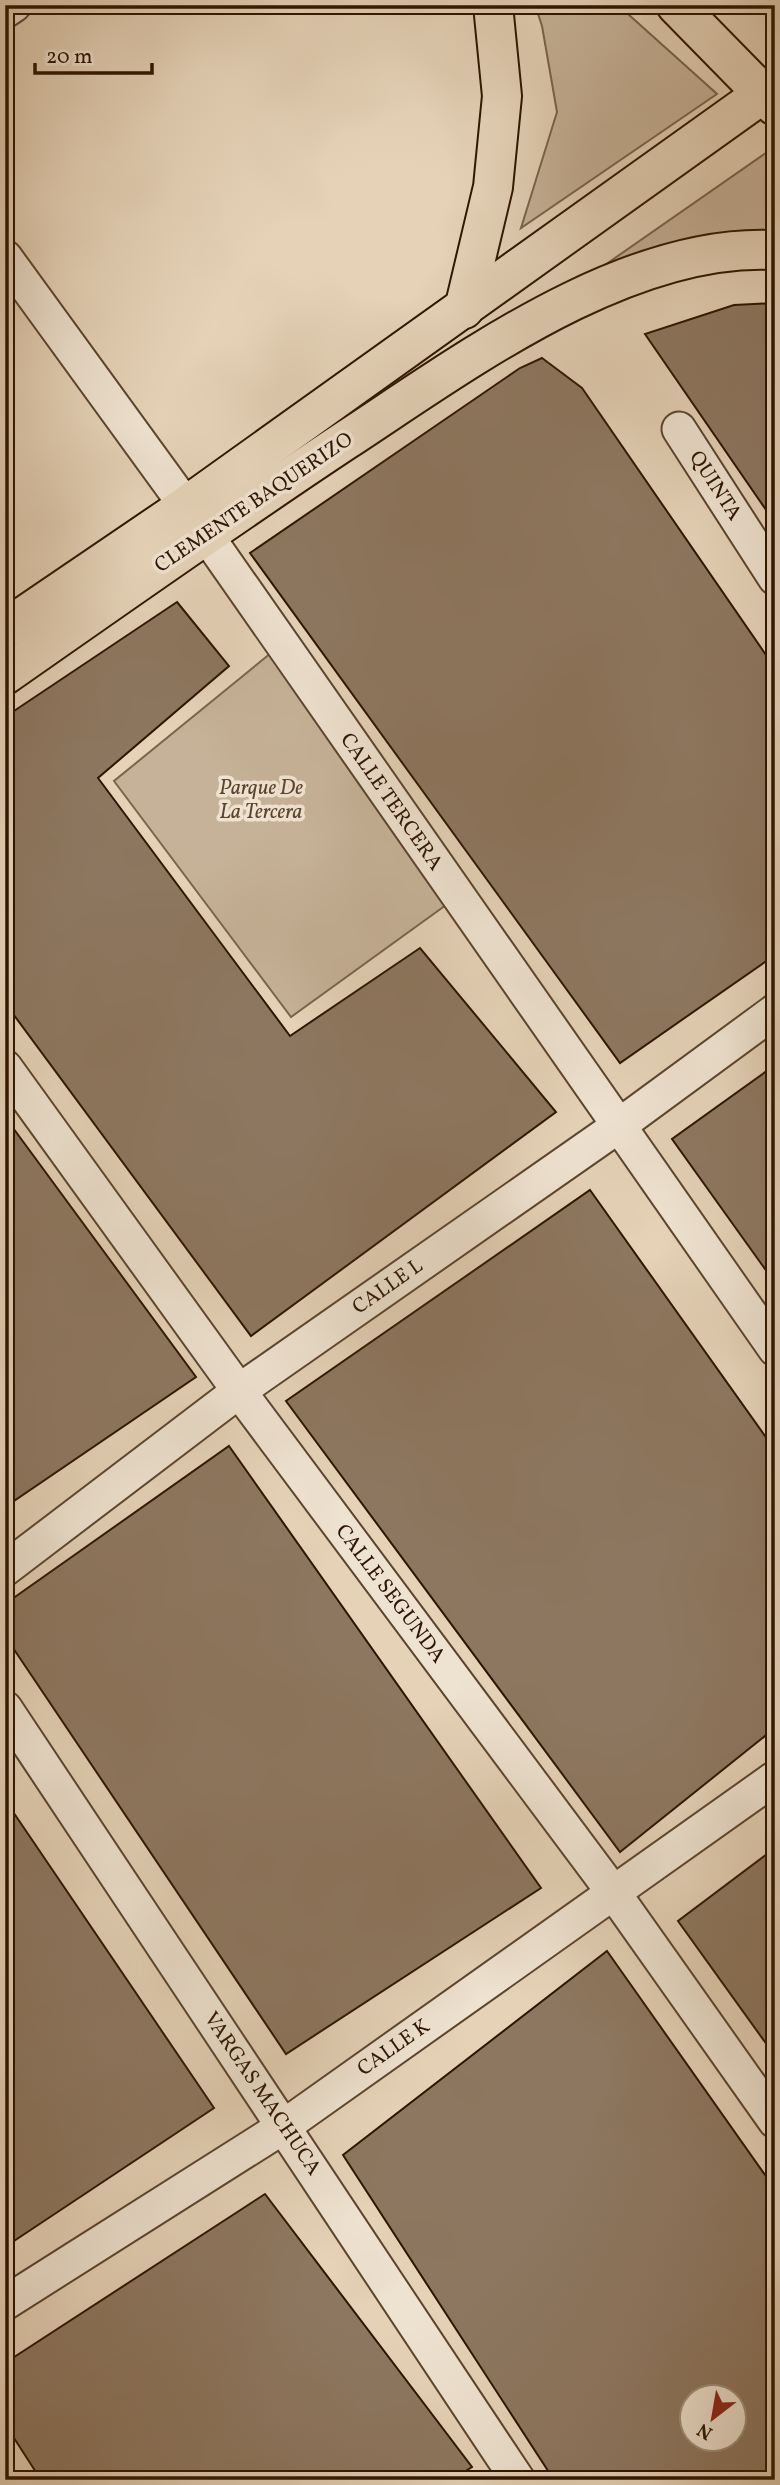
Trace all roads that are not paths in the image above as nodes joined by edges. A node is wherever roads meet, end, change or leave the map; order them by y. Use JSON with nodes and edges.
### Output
{"nodes":[{"id":1,"x":14,"y":5,"type":"edge"},
{"id":2,"x":493,"y":5,"type":"edge"},
{"id":3,"x":676,"y":5,"type":"edge"},
{"id":4,"x":5,"y":11,"type":"edge"},
{"id":5,"x":770,"y":95,"type":"edge"},
{"id":6,"x":775,"y":250,"type":"edge"},
{"id":7,"x":5,"y":257,"type":"edge"},
{"id":8,"x":464,"y":309,"type":"junction"},
{"id":9,"x":678,"y":429,"type":"dead end"},
{"id":10,"x":196,"y":521,"type":"junction"},
{"id":11,"x":775,"y":578,"type":"edge"},
{"id":12,"x":5,"y":629,"type":"edge"},
{"id":13,"x":5,"y":675,"type":"edge"},
{"id":14,"x":775,"y":1012,"type":"edge"},
{"id":15,"x":5,"y":1067,"type":"edge"},
{"id":16,"x":617,"y":1127,"type":"junction"},
{"id":17,"x":775,"y":1349,"type":"edge"},
{"id":18,"x":239,"y":1391,"type":"junction"},
{"id":19,"x":5,"y":1569,"type":"edge"},
{"id":20,"x":5,"y":1708,"type":"edge"},
{"id":21,"x":775,"y":1779,"type":"edge"},
{"id":22,"x":613,"y":1892,"type":"junction"},
{"id":23,"x":775,"y":2121,"type":"edge"},
{"id":24,"x":283,"y":2127,"type":"junction"},
{"id":25,"x":5,"y":2303,"type":"edge"},
{"id":26,"x":509,"y":2476,"type":"edge"}],
"edges":[{"from":1,"to":4,"type":"street"},
{"from":2,"to":8,"type":"main road"},
{"from":3,"to":5,"type":"main road"},
{"from":5,"to":8,"type":"main road"},
{"from":6,"to":10,"type":"main road","name":"CLEMENTE BAQUERIZO"},
{"from":7,"to":10,"type":"street","name":"CALLE TERCERA"},
{"from":8,"to":10,"type":"main road"},
{"from":9,"to":11,"type":"street","name":"QUINTA"},
{"from":10,"to":12,"type":"main road"},
{"from":10,"to":13,"type":"main road","name":"CLEMENTE BAQUERIZO"},
{"from":10,"to":16,"type":"street","name":"CALLE TERCERA"},
{"from":14,"to":16,"type":"street","name":"CALLE L"},
{"from":15,"to":18,"type":"street","name":"CALLE SEGUNDA"},
{"from":16,"to":17,"type":"street","name":"CALLE TERCERA"},
{"from":16,"to":18,"type":"street","name":"CALLE L"},
{"from":18,"to":19,"type":"street","name":"CALLE L"},
{"from":18,"to":22,"type":"street","name":"CALLE SEGUNDA"},
{"from":20,"to":24,"type":"street","name":"VARGAS MACHUCA"},
{"from":21,"to":22,"type":"street","name":"CALLE K"},
{"from":22,"to":23,"type":"street","name":"CALLE SEGUNDA"},
{"from":22,"to":24,"type":"street","name":"CALLE K"},
{"from":24,"to":25,"type":"street","name":"CALLE K"},
{"from":24,"to":26,"type":"street","name":"VARGAS MACHUCA"}]}
